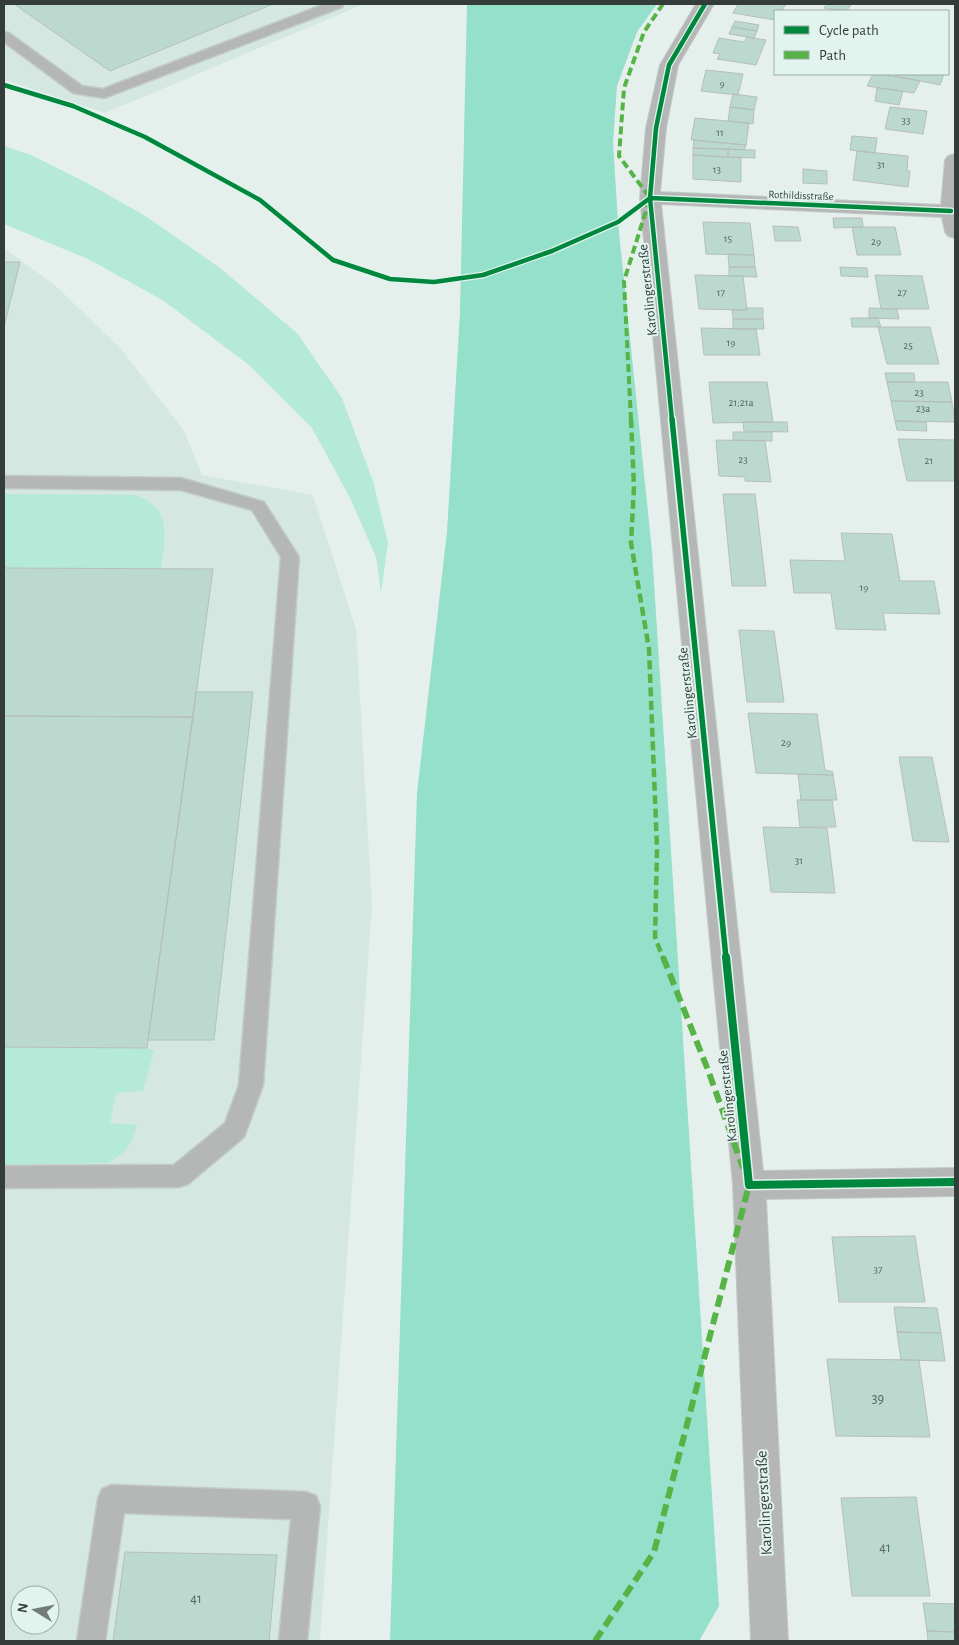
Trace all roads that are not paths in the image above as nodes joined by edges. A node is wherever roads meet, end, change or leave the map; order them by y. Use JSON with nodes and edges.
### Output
{"nodes":[{"id":1,"x":337,"y":4,"type":"edge"},
{"id":2,"x":705,"y":4,"type":"edge"},
{"id":3,"x":4,"y":36,"type":"edge"},
{"id":4,"x":955,"y":160,"type":"edge"},
{"id":5,"x":650,"y":198,"type":"junction"},
{"id":6,"x":950,"y":211,"type":"junction"},
{"id":7,"x":955,"y":232,"type":"edge"},
{"id":8,"x":4,"y":482,"type":"edge"},
{"id":9,"x":4,"y":1177,"type":"edge"},
{"id":10,"x":955,"y":1182,"type":"edge"},
{"id":11,"x":749,"y":1185,"type":"junction"},
{"id":12,"x":91,"y":1641,"type":"edge"},
{"id":13,"x":293,"y":1641,"type":"edge"},
{"id":14,"x":770,"y":1641,"type":"edge"}],
"edges":[{"from":1,"to":3,"type":"lane"},
{"from":2,"to":5,"type":"street","name":"Karolingerstraße"},
{"from":4,"to":6,"type":"street"},
{"from":5,"to":6,"type":"street","name":"Rothildisstraße"},
{"from":5,"to":11,"type":"street","name":"Karolingerstraße"},
{"from":6,"to":7,"type":"street"},
{"from":8,"to":9,"type":"lane"},
{"from":10,"to":11,"type":"street"},
{"from":11,"to":14,"type":"street","name":"Karolingerstraße"},
{"from":12,"to":13,"type":"lane"}]}
